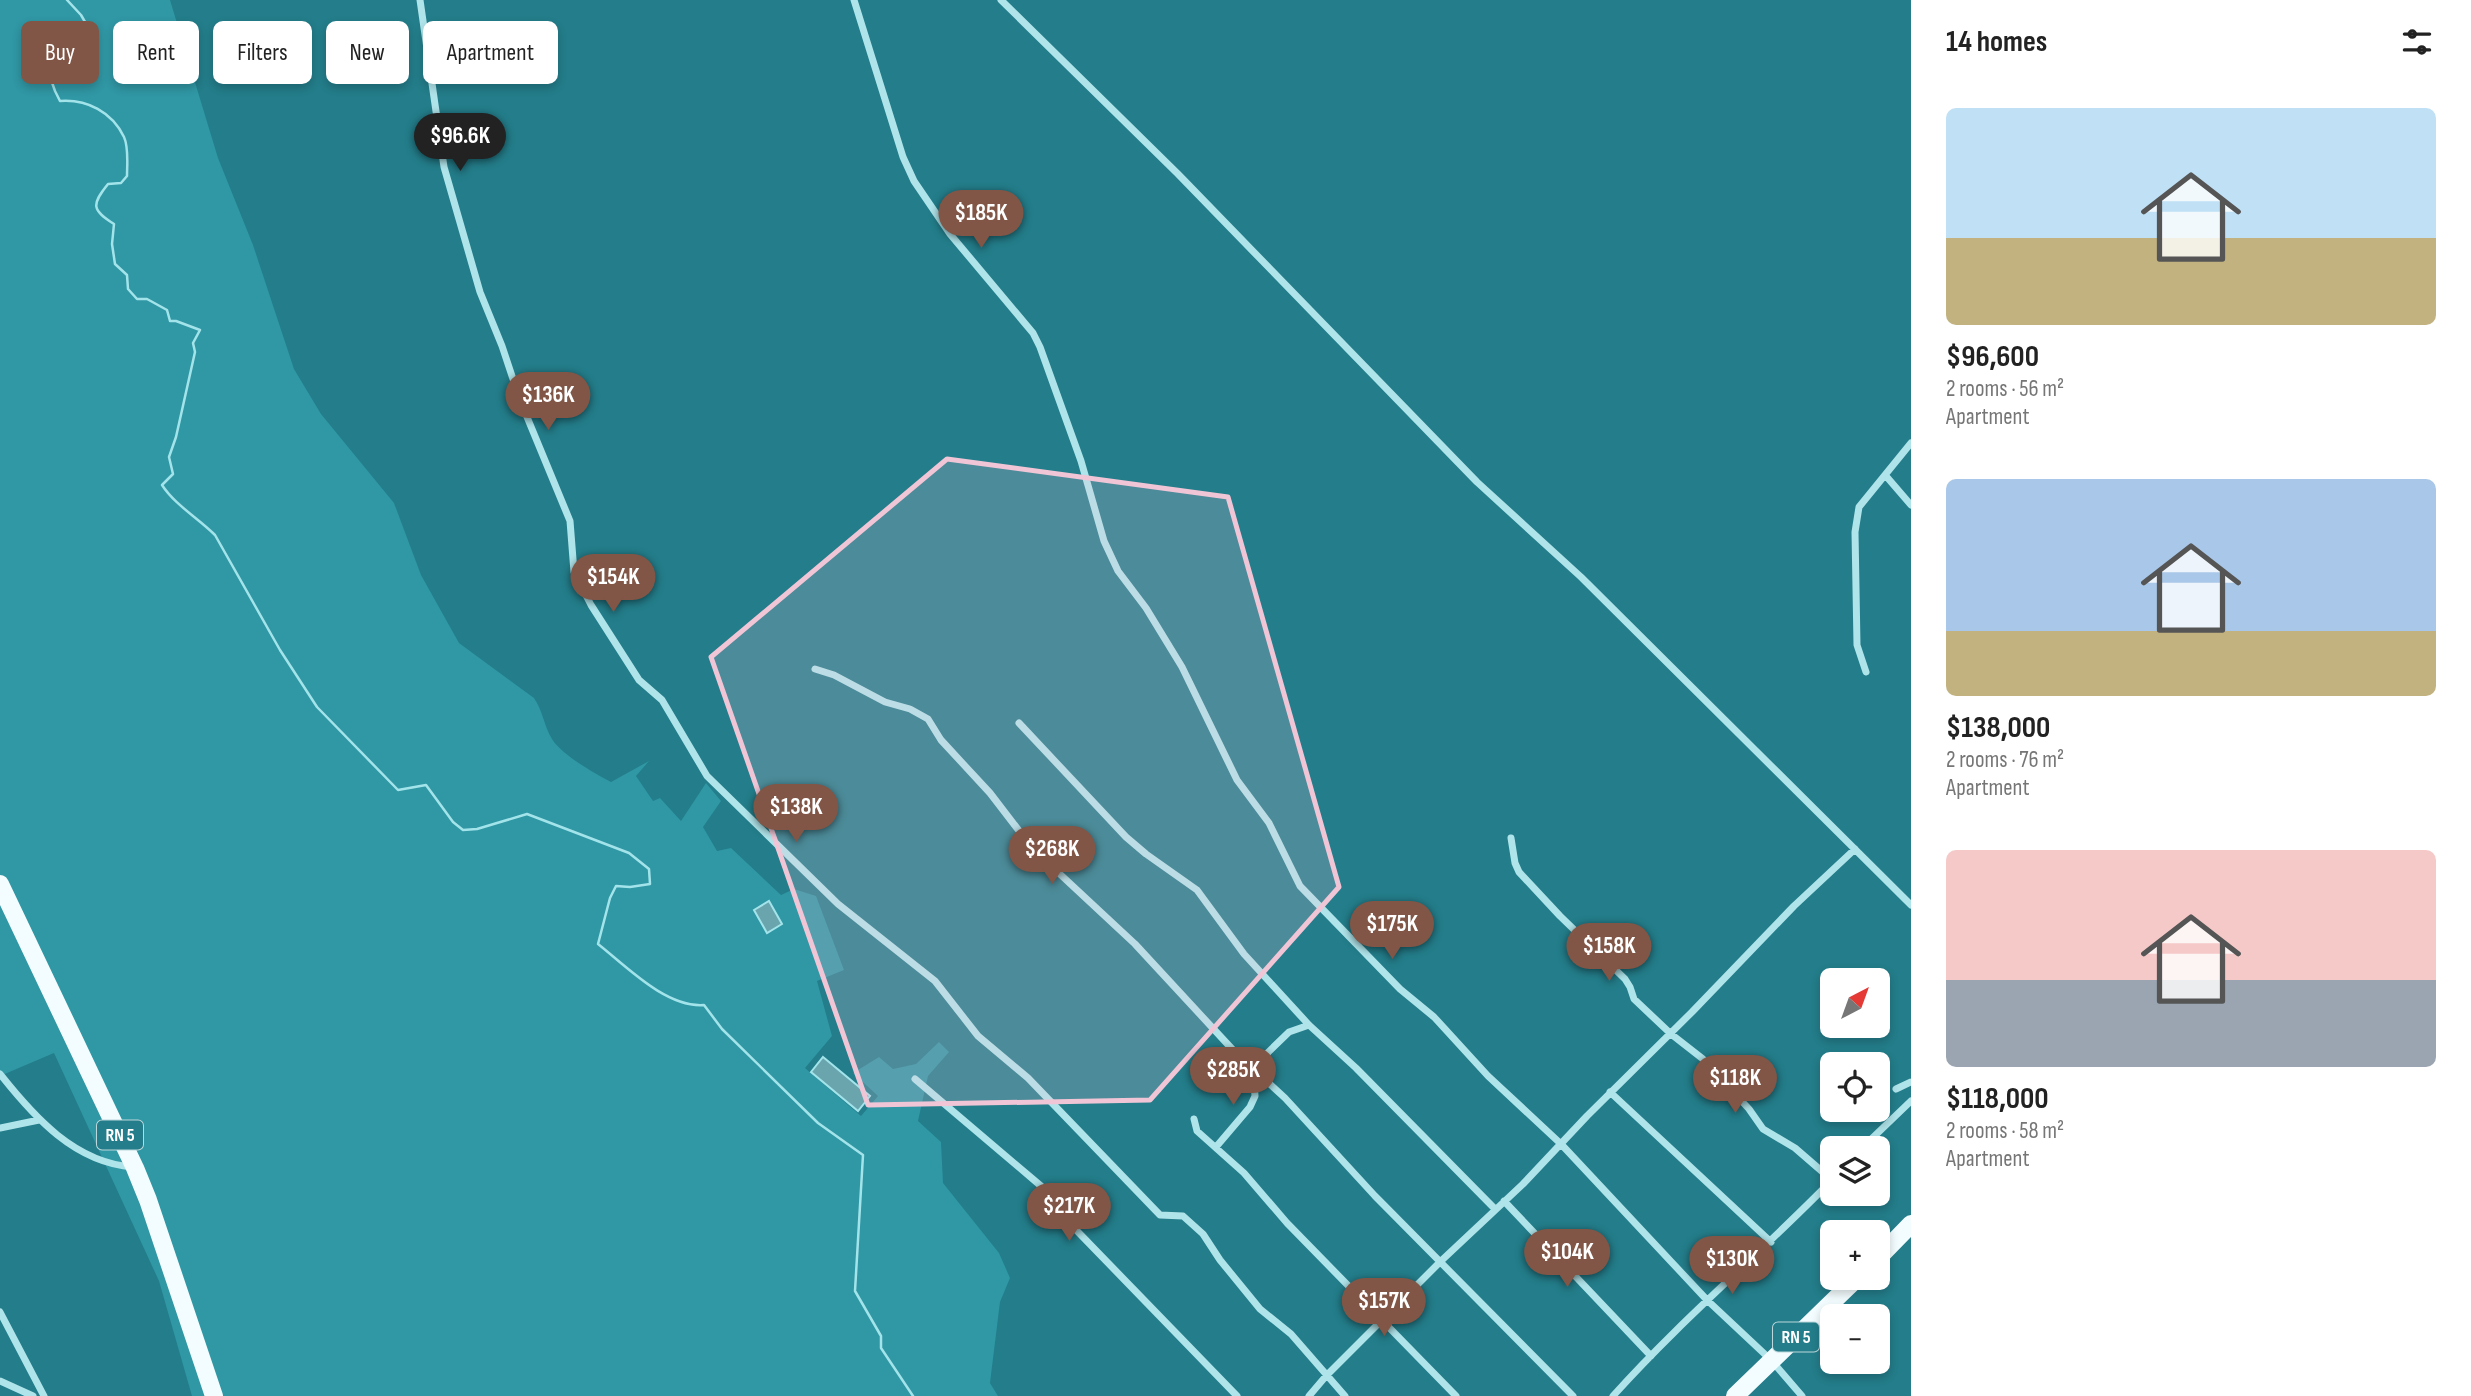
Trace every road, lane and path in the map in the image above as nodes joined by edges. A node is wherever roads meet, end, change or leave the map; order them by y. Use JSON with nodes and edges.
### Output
{"nodes":[{"id":1,"x":420,"y":0,"type":"edge"},
{"id":2,"x":854,"y":0,"type":"edge"},
{"id":3,"x":1001,"y":0,"type":"edge"},
{"id":4,"x":1911,"y":443,"type":"edge"},
{"id":5,"x":1886,"y":476,"type":"junction"},
{"id":6,"x":1911,"y":505,"type":"edge"},
{"id":7,"x":815,"y":669,"type":"dead end"},
{"id":8,"x":1866,"y":672,"type":"dead end"},
{"id":9,"x":1019,"y":723,"type":"dead end"},
{"id":10,"x":1511,"y":838,"type":"dead end"},
{"id":11,"x":1855,"y":849,"type":"junction"},
{"id":12,"x":0,"y":884,"type":"edge"},
{"id":13,"x":1911,"y":905,"type":"edge"},
{"id":14,"x":6,"y":912,"type":"edge"},
{"id":15,"x":1309,"y":1025,"type":"junction"},
{"id":16,"x":1671,"y":1034,"type":"junction"},
{"id":17,"x":1253,"y":1067,"type":"junction"},
{"id":18,"x":0,"y":1074,"type":"edge"},
{"id":19,"x":915,"y":1079,"type":"dead end"},
{"id":20,"x":1911,"y":1082,"type":"edge"},
{"id":21,"x":1896,"y":1089,"type":"dead end"},
{"id":22,"x":1610,"y":1092,"type":"junction"},
{"id":23,"x":1911,"y":1101,"type":"edge"},
{"id":24,"x":1194,"y":1119,"type":"dead end"},
{"id":25,"x":39,"y":1120,"type":"junction"},
{"id":26,"x":0,"y":1128,"type":"edge"},
{"id":27,"x":1875,"y":1136,"type":"edge"},
{"id":28,"x":1560,"y":1144,"type":"junction"},
{"id":29,"x":1216,"y":1147,"type":"junction"},
{"id":30,"x":135,"y":1168,"type":"junction"},
{"id":31,"x":1820,"y":1170,"type":"edge"},
{"id":32,"x":1820,"y":1192,"type":"edge"},
{"id":33,"x":1504,"y":1201,"type":"junction"},
{"id":34,"x":1495,"y":1209,"type":"junction"},
{"id":35,"x":1911,"y":1224,"type":"edge"},
{"id":36,"x":1771,"y":1242,"type":"junction"},
{"id":37,"x":1890,"y":1246,"type":"edge"},
{"id":38,"x":1441,"y":1261,"type":"junction"},
{"id":39,"x":1844,"y":1290,"type":"edge"},
{"id":40,"x":1707,"y":1300,"type":"junction"},
{"id":41,"x":0,"y":1312,"type":"edge"},
{"id":42,"x":1381,"y":1321,"type":"junction"},
{"id":43,"x":3,"y":1325,"type":"edge"},
{"id":44,"x":1651,"y":1356,"type":"junction"},
{"id":45,"x":1771,"y":1360,"type":"junction"},
{"id":46,"x":1326,"y":1376,"type":"junction"},
{"id":47,"x":0,"y":1381,"type":"edge"},
{"id":48,"x":33,"y":1396,"type":"edge"},
{"id":49,"x":44,"y":1396,"type":"edge"},
{"id":50,"x":214,"y":1396,"type":"edge"},
{"id":51,"x":1237,"y":1396,"type":"edge"},
{"id":52,"x":1309,"y":1396,"type":"edge"},
{"id":53,"x":1345,"y":1396,"type":"edge"},
{"id":54,"x":1456,"y":1396,"type":"edge"},
{"id":55,"x":1573,"y":1396,"type":"edge"},
{"id":56,"x":1614,"y":1396,"type":"edge"},
{"id":57,"x":1735,"y":1396,"type":"edge"},
{"id":58,"x":1802,"y":1396,"type":"edge"}],
"edges":[{"from":1,"to":46,"type":"street"},
{"from":2,"to":28,"type":"street"},
{"from":3,"to":11,"type":"street"},
{"from":4,"to":5,"type":"street"},
{"from":5,"to":6,"type":"street"},
{"from":5,"to":8,"type":"street"},
{"from":7,"to":17,"type":"street"},
{"from":9,"to":15,"type":"street"},
{"from":10,"to":16,"type":"street"},
{"from":11,"to":13,"type":"street"},
{"from":11,"to":16,"type":"street"},
{"from":12,"to":14,"type":"main road","number":"RN 5"},
{"from":14,"to":30,"type":"main road","number":"RN 5"},
{"from":15,"to":17,"type":"street"},
{"from":15,"to":34,"type":"street"},
{"from":16,"to":22,"type":"street"},
{"from":16,"to":31,"type":"street"},
{"from":17,"to":29,"type":"street"},
{"from":17,"to":38,"type":"street"},
{"from":18,"to":25,"type":"street"},
{"from":19,"to":51,"type":"street"},
{"from":20,"to":21,"type":"street"},
{"from":22,"to":28,"type":"street"},
{"from":22,"to":36,"type":"street"},
{"from":23,"to":27,"type":"street"},
{"from":24,"to":29,"type":"street"},
{"from":25,"to":26,"type":"street"},
{"from":25,"to":30,"type":"street"},
{"from":28,"to":33,"type":"street"},
{"from":28,"to":40,"type":"street"},
{"from":29,"to":42,"type":"street"},
{"from":30,"to":50,"type":"main road","number":"RN 5"},
{"from":32,"to":36,"type":"street"},
{"from":33,"to":34,"type":"street"},
{"from":33,"to":44,"type":"street"},
{"from":34,"to":38,"type":"street"},
{"from":35,"to":37,"type":"main road"},
{"from":36,"to":40,"type":"street"},
{"from":38,"to":42,"type":"street"},
{"from":38,"to":55,"type":"street"},
{"from":39,"to":45,"type":"main road","number":"RN 5"},
{"from":40,"to":44,"type":"street"},
{"from":40,"to":45,"type":"street"},
{"from":41,"to":43,"type":"street"},
{"from":42,"to":46,"type":"street"},
{"from":42,"to":54,"type":"street"},
{"from":43,"to":49,"type":"street"},
{"from":44,"to":56,"type":"street"},
{"from":45,"to":57,"type":"main road","number":"RN 5"},
{"from":45,"to":58,"type":"street"},
{"from":46,"to":52,"type":"street"},
{"from":46,"to":53,"type":"street"},
{"from":47,"to":48,"type":"street"}]}
